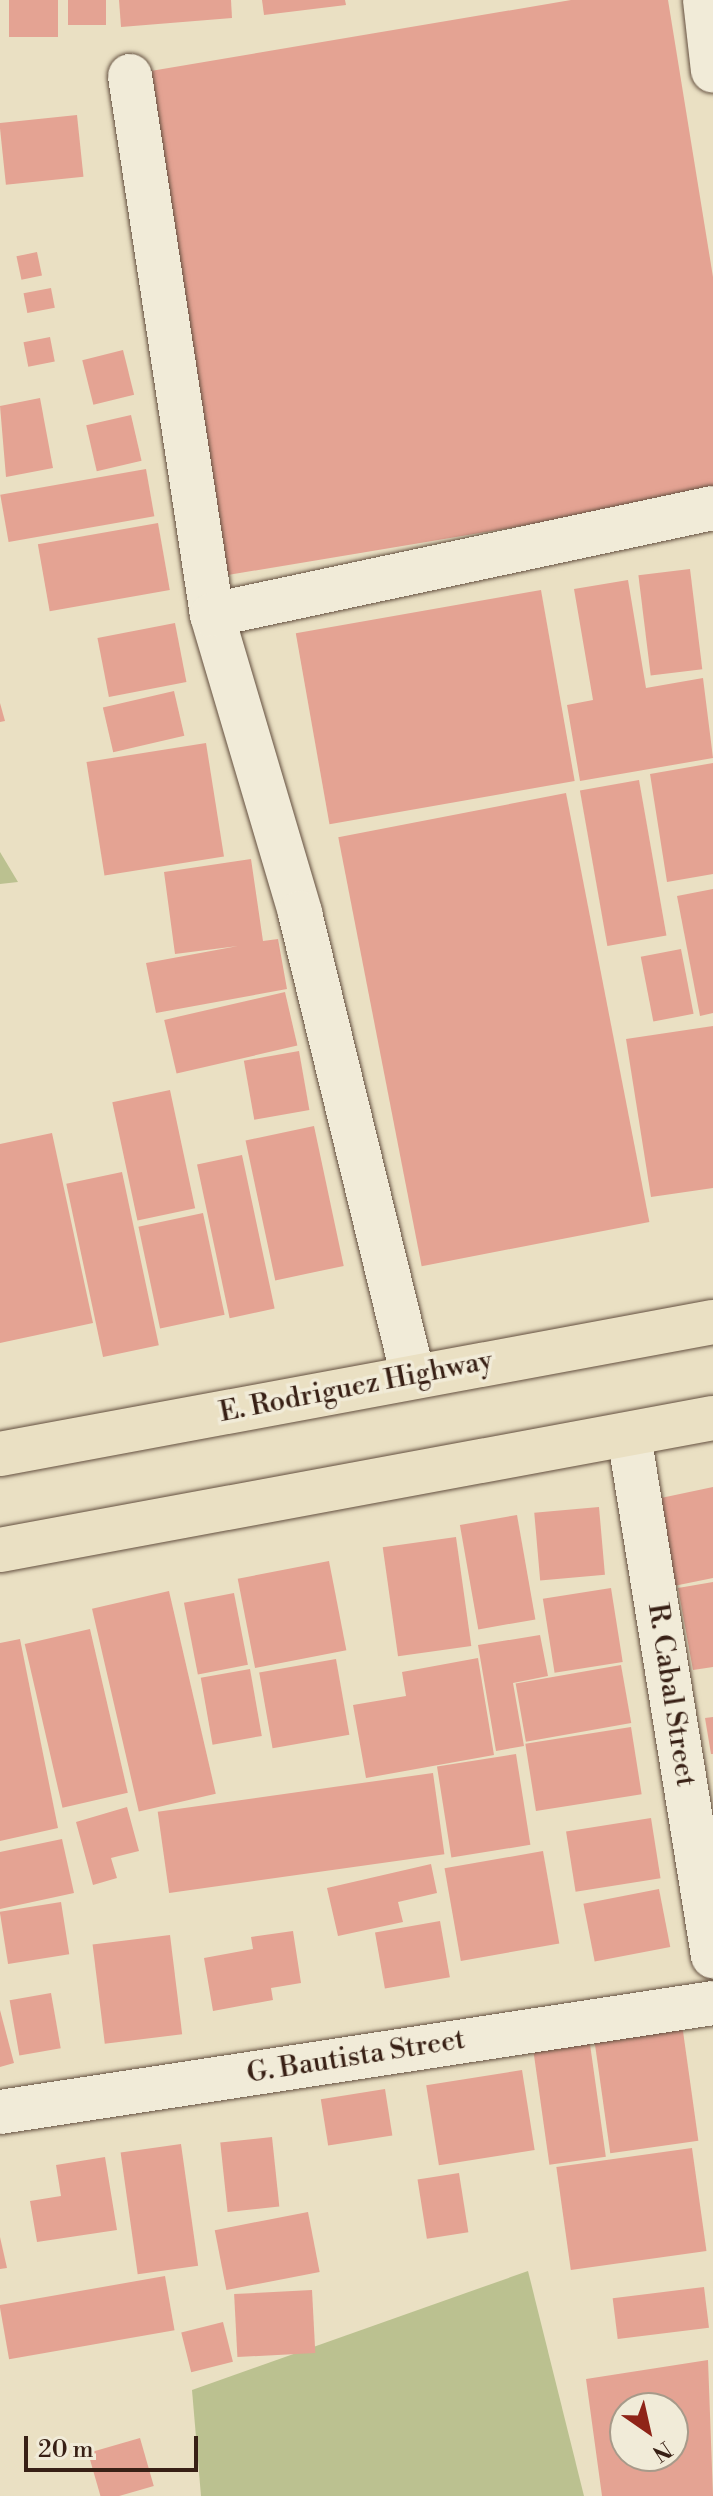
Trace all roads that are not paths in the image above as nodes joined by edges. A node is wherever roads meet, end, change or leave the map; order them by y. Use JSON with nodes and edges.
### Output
{"nodes":[{"id":1,"x":705,"y":0,"type":"edge"},
{"id":2,"x":713,"y":71,"type":"edge"},
{"id":3,"x":130,"y":76,"type":"dead end"},
{"id":4,"x":713,"y":508,"type":"edge"},
{"id":5,"x":212,"y":615,"type":"junction"},
{"id":6,"x":713,"y":1322,"type":"edge"},
{"id":7,"x":413,"y":1376,"type":"junction"},
{"id":8,"x":713,"y":1418,"type":"edge"},
{"id":9,"x":629,"y":1435,"type":"junction"},
{"id":10,"x":0,"y":1454,"type":"edge"},
{"id":11,"x":0,"y":1550,"type":"edge"},
{"id":12,"x":713,"y":1956,"type":"edge"},
{"id":13,"x":713,"y":2003,"type":"edge"},
{"id":14,"x":0,"y":2112,"type":"edge"}],
"edges":[{"from":1,"to":2,"type":"street"},
{"from":3,"to":5,"type":"street"},
{"from":4,"to":5,"type":"street"},
{"from":5,"to":7,"type":"street"},
{"from":6,"to":7,"type":"main road","name":"E. Rodriguez Highway"},
{"from":7,"to":10,"type":"main road","name":"E. Rodriguez Highway"},
{"from":8,"to":9,"type":"main road"},
{"from":9,"to":11,"type":"main road"},
{"from":9,"to":12,"type":"street","name":"R. Cabal Street"},
{"from":13,"to":14,"type":"street","name":"G. Bautista Street"}]}
